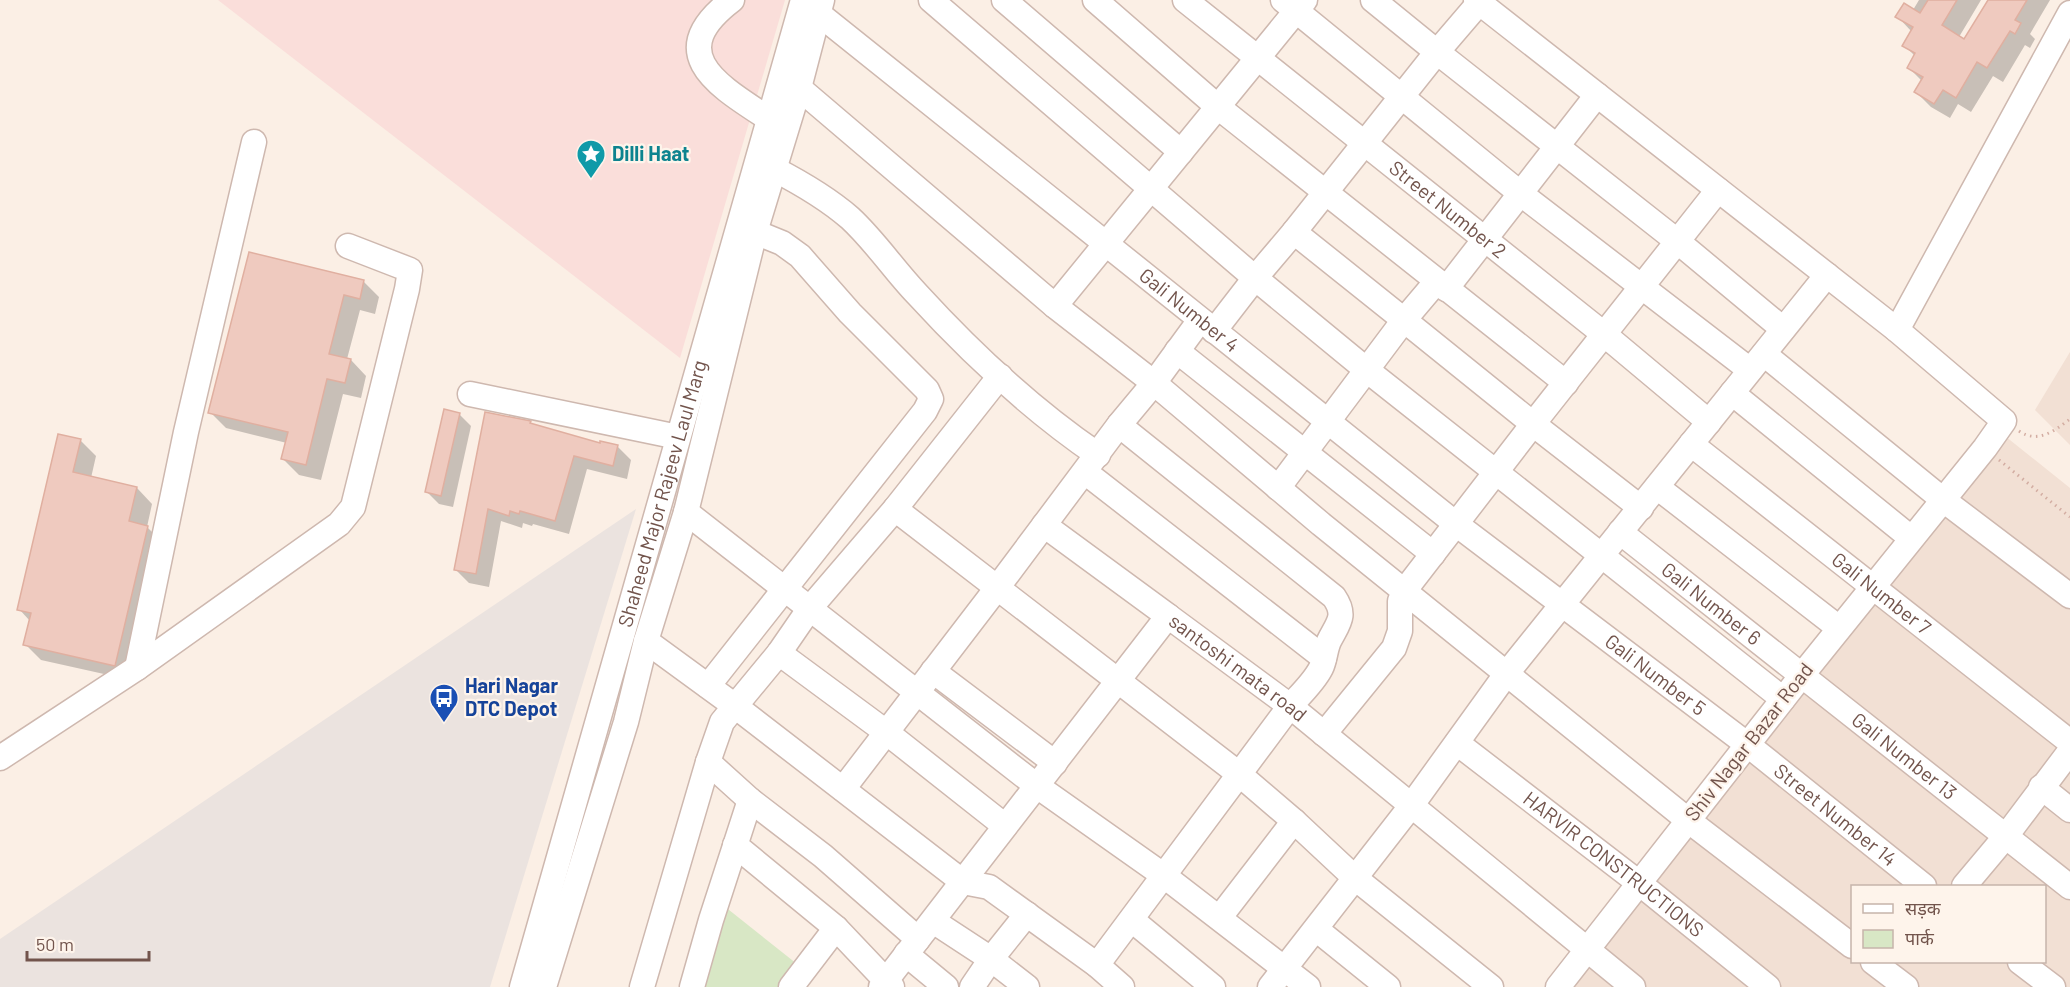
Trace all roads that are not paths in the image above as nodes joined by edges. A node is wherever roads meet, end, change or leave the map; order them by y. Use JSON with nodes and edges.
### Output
{"nodes":[{"id":1,"x":732,"y":0,"type":"edge"},
{"id":2,"x":931,"y":0,"type":"edge"},
{"id":3,"x":1004,"y":0,"type":"edge"},
{"id":4,"x":1095,"y":0,"type":"edge"},
{"id":5,"x":1185,"y":0,"type":"edge"},
{"id":6,"x":1373,"y":0,"type":"edge"},
{"id":7,"x":1477,"y":1,"type":"edge"},
{"id":8,"x":1295,"y":4,"type":"edge"},
{"id":9,"x":815,"y":5,"type":"edge"},
{"id":10,"x":2070,"y":12,"type":"edge"},
{"id":11,"x":1437,"y":52,"type":"junction"},
{"id":12,"x":1258,"y":58,"type":"junction"},
{"id":13,"x":799,"y":88,"type":"junction"},
{"id":14,"x":1597,"y":95,"type":"junction"},
{"id":15,"x":1402,"y":96,"type":"junction"},
{"id":16,"x":1218,"y":107,"type":"junction"},
{"id":17,"x":769,"y":119,"type":"junction"},
{"id":18,"x":254,"y":142,"type":"dead end"},
{"id":19,"x":1364,"y":144,"type":"junction"},
{"id":20,"x":1558,"y":147,"type":"junction"},
{"id":21,"x":1181,"y":152,"type":"junction"},
{"id":22,"x":774,"y":169,"type":"junction"},
{"id":23,"x":1150,"y":190,"type":"junction"},
{"id":24,"x":1718,"y":190,"type":"junction"},
{"id":25,"x":1326,"y":191,"type":"junction"},
{"id":26,"x":1521,"y":194,"type":"junction"},
{"id":27,"x":756,"y":232,"type":"junction"},
{"id":28,"x":1294,"y":232,"type":"junction"},
{"id":29,"x":1485,"y":239,"type":"junction"},
{"id":30,"x":1677,"y":241,"type":"junction"},
{"id":31,"x":1105,"y":243,"type":"junction"},
{"id":32,"x":348,"y":246,"type":"dead end"},
{"id":33,"x":1827,"y":275,"type":"junction"},
{"id":34,"x":1255,"y":278,"type":"junction"},
{"id":35,"x":1442,"y":285,"type":"junction"},
{"id":36,"x":1641,"y":288,"type":"junction"},
{"id":37,"x":1055,"y":306,"type":"junction"},
{"id":38,"x":1404,"y":320,"type":"junction"},
{"id":39,"x":1207,"y":325,"type":"junction"},
{"id":40,"x":1783,"y":329,"type":"junction"},
{"id":41,"x":1896,"y":330,"type":"junction"},
{"id":42,"x":1605,"y":335,"type":"junction"},
{"id":43,"x":1177,"y":351,"type":"junction"},
{"id":44,"x":1757,"y":362,"type":"junction"},
{"id":45,"x":1368,"y":370,"type":"junction"},
{"id":46,"x":1000,"y":376,"type":"junction"},
{"id":47,"x":1154,"y":383,"type":"junction"},
{"id":48,"x":1566,"y":383,"type":"junction"},
{"id":49,"x":1732,"y":393,"type":"junction"},
{"id":50,"x":470,"y":394,"type":"dead end"},
{"id":51,"x":1709,"y":422,"type":"junction"},
{"id":52,"x":1329,"y":423,"type":"junction"},
{"id":53,"x":1533,"y":424,"type":"junction"},
{"id":54,"x":1119,"y":425,"type":"junction"},
{"id":55,"x":678,"y":437,"type":"junction"},
{"id":56,"x":1691,"y":444,"type":"junction"},
{"id":57,"x":1306,"y":452,"type":"junction"},
{"id":58,"x":1092,"y":463,"type":"junction"},
{"id":59,"x":1496,"y":472,"type":"junction"},
{"id":60,"x":1657,"y":487,"type":"junction"},
{"id":61,"x":1278,"y":488,"type":"junction"},
{"id":62,"x":1942,"y":499,"type":"junction"},
{"id":63,"x":1641,"y":508,"type":"junction"},
{"id":64,"x":895,"y":509,"type":"junction"},
{"id":65,"x":686,"y":512,"type":"junction"},
{"id":66,"x":1456,"y":524,"type":"junction"},
{"id":67,"x":1044,"y":525,"type":"junction"},
{"id":68,"x":1620,"y":532,"type":"junction"},
{"id":69,"x":1911,"y":538,"type":"junction"},
{"id":70,"x":1433,"y":554,"type":"junction"},
{"id":71,"x":1602,"y":555,"type":"junction"},
{"id":72,"x":784,"y":587,"type":"junction"},
{"id":73,"x":1873,"y":587,"type":"junction"},
{"id":74,"x":998,"y":588,"type":"junction"},
{"id":75,"x":1405,"y":590,"type":"junction"},
{"id":76,"x":2070,"y":596,"type":"edge"},
{"id":77,"x":1563,"y":604,"type":"junction"},
{"id":78,"x":810,"y":608,"type":"junction"},
{"id":79,"x":1168,"y":616,"type":"junction"},
{"id":80,"x":1839,"y":628,"type":"junction"},
{"id":81,"x":646,"y":641,"type":"junction"},
{"id":82,"x":779,"y":653,"type":"junction"},
{"id":83,"x":1324,"y":658,"type":"junction"},
{"id":84,"x":137,"y":668,"type":"junction"},
{"id":85,"x":933,"y":671,"type":"junction"},
{"id":86,"x":1507,"y":673,"type":"junction"},
{"id":87,"x":1802,"y":675,"type":"junction"},
{"id":88,"x":1118,"y":683,"type":"junction"},
{"id":89,"x":708,"y":686,"type":"junction"},
{"id":90,"x":916,"y":693,"type":"junction"},
{"id":91,"x":1783,"y":699,"type":"junction"},
{"id":92,"x":735,"y":706,"type":"junction"},
{"id":93,"x":1290,"y":706,"type":"junction"},
{"id":94,"x":886,"y":732,"type":"junction"},
{"id":95,"x":1324,"y":734,"type":"junction"},
{"id":96,"x":2070,"y":742,"type":"edge"},
{"id":97,"x":1456,"y":743,"type":"junction"},
{"id":98,"x":1748,"y":745,"type":"junction"},
{"id":99,"x":2070,"y":751,"type":"edge"},
{"id":100,"x":0,"y":758,"type":"edge"},
{"id":101,"x":708,"y":762,"type":"junction"},
{"id":102,"x":1055,"y":763,"type":"junction"},
{"id":103,"x":1239,"y":774,"type":"junction"},
{"id":104,"x":1037,"y":786,"type":"junction"},
{"id":105,"x":2041,"y":787,"type":"junction"},
{"id":106,"x":843,"y":789,"type":"junction"},
{"id":107,"x":750,"y":800,"type":"junction"},
{"id":108,"x":1411,"y":806,"type":"junction"},
{"id":109,"x":2070,"y":810,"type":"edge"},
{"id":110,"x":1294,"y":821,"type":"junction"},
{"id":111,"x":1689,"y":821,"type":"junction"},
{"id":112,"x":1005,"y":826,"type":"junction"},
{"id":113,"x":2006,"y":836,"type":"junction"},
{"id":114,"x":735,"y":844,"type":"junction"},
{"id":115,"x":1163,"y":874,"type":"junction"},
{"id":116,"x":1355,"y":878,"type":"junction"},
{"id":117,"x":963,"y":882,"type":"junction"},
{"id":118,"x":1639,"y":883,"type":"junction"},
{"id":119,"x":1923,"y":885,"type":"edge"},
{"id":120,"x":1965,"y":885,"type":"edge"},
{"id":121,"x":2070,"y":887,"type":"edge"},
{"id":122,"x":1027,"y":914,"type":"junction"},
{"id":123,"x":1220,"y":917,"type":"junction"},
{"id":124,"x":1132,"y":920,"type":"junction"},
{"id":125,"x":836,"y":928,"type":"junction"},
{"id":126,"x":1316,"y":929,"type":"junction"},
{"id":127,"x":919,"y":938,"type":"junction"},
{"id":128,"x":1851,"y":945,"type":"edge"},
{"id":129,"x":1587,"y":950,"type":"junction"},
{"id":130,"x":991,"y":959,"type":"junction"},
{"id":131,"x":1874,"y":963,"type":"edge"},
{"id":132,"x":2021,"y":963,"type":"edge"},
{"id":133,"x":1096,"y":965,"type":"junction"},
{"id":134,"x":1285,"y":968,"type":"junction"},
{"id":135,"x":1897,"y":978,"type":"edge"},
{"id":136,"x":886,"y":985,"type":"edge"},
{"id":137,"x":542,"y":986,"type":"edge"},
{"id":138,"x":642,"y":987,"type":"edge"},
{"id":139,"x":692,"y":987,"type":"edge"},
{"id":140,"x":791,"y":987,"type":"edge"},
{"id":141,"x":946,"y":987,"type":"edge"},
{"id":142,"x":972,"y":987,"type":"edge"},
{"id":143,"x":1027,"y":987,"type":"edge"},
{"id":144,"x":1122,"y":987,"type":"edge"},
{"id":145,"x":1213,"y":987,"type":"edge"},
{"id":146,"x":1270,"y":987,"type":"edge"},
{"id":147,"x":1308,"y":987,"type":"edge"},
{"id":148,"x":1388,"y":987,"type":"edge"},
{"id":149,"x":1491,"y":987,"type":"edge"},
{"id":150,"x":1558,"y":987,"type":"edge"},
{"id":151,"x":1633,"y":987,"type":"edge"},
{"id":152,"x":1768,"y":987,"type":"edge"},
{"id":153,"x":2052,"y":987,"type":"edge"}],
"edges":[{"from":1,"to":17,"type":"street"},
{"from":2,"to":23,"type":"street"},
{"from":3,"to":21,"type":"street"},
{"from":4,"to":16,"type":"street"},
{"from":5,"to":12,"type":"street","name":"Street Number 2"},
{"from":6,"to":11,"type":"street"},
{"from":7,"to":11,"type":"street"},
{"from":7,"to":14,"type":"street"},
{"from":8,"to":12,"type":"street"},
{"from":8,"to":15,"type":"street"},
{"from":9,"to":13,"type":"street","name":"Shaheed Major Rajeev Laul Marg"},
{"from":9,"to":17,"type":"street","name":"Shaheed Major Rajeev Laul Marg"},
{"from":9,"to":31,"type":"street","name":"Gali Number 4"},
{"from":10,"to":41,"type":"street"},
{"from":11,"to":15,"type":"street"},
{"from":11,"to":20,"type":"street"},
{"from":12,"to":16,"type":"street"},
{"from":12,"to":19,"type":"street","name":"Street Number 2"},
{"from":13,"to":22,"type":"street","name":"Shaheed Major Rajeev Laul Marg"},
{"from":13,"to":37,"type":"street"},
{"from":14,"to":20,"type":"street"},
{"from":14,"to":24,"type":"street"},
{"from":15,"to":19,"type":"street"},
{"from":15,"to":26,"type":"street"},
{"from":16,"to":21,"type":"street"},
{"from":16,"to":25,"type":"street"},
{"from":17,"to":55,"type":"street","name":"Shaheed Major Rajeev Laul Marg"},
{"from":18,"to":84,"type":"street"},
{"from":19,"to":25,"type":"street"},
{"from":19,"to":29,"type":"street","name":"Street Number 2"},
{"from":20,"to":26,"type":"street"},
{"from":20,"to":30,"type":"street"},
{"from":21,"to":23,"type":"street"},
{"from":22,"to":27,"type":"street","name":"Shaheed Major Rajeev Laul Marg"},
{"from":22,"to":46,"type":"street"},
{"from":23,"to":31,"type":"street"},
{"from":23,"to":34,"type":"street"},
{"from":24,"to":30,"type":"street"},
{"from":24,"to":33,"type":"street"},
{"from":25,"to":28,"type":"street"},
{"from":25,"to":35,"type":"street"},
{"from":26,"to":29,"type":"street"},
{"from":26,"to":36,"type":"street"},
{"from":27,"to":65,"type":"street","name":"Shaheed Major Rajeev Laul Marg"},
{"from":27,"to":72,"type":"street"},
{"from":28,"to":34,"type":"street"},
{"from":28,"to":38,"type":"street"},
{"from":29,"to":35,"type":"street"},
{"from":29,"to":42,"type":"street","name":"Street Number 2"},
{"from":30,"to":36,"type":"street"},
{"from":30,"to":40,"type":"street"},
{"from":31,"to":37,"type":"street"},
{"from":31,"to":39,"type":"street","name":"Gali Number 4"},
{"from":32,"to":84,"type":"street"},
{"from":33,"to":40,"type":"street"},
{"from":33,"to":41,"type":"street"},
{"from":34,"to":39,"type":"street"},
{"from":34,"to":45,"type":"street"},
{"from":35,"to":38,"type":"street"},
{"from":35,"to":48,"type":"street"},
{"from":36,"to":42,"type":"street"},
{"from":36,"to":44,"type":"street"},
{"from":37,"to":47,"type":"street"},
{"from":38,"to":45,"type":"street"},
{"from":38,"to":53,"type":"street"},
{"from":39,"to":43,"type":"street"},
{"from":39,"to":52,"type":"street","name":"Gali Number 4"},
{"from":40,"to":44,"type":"street"},
{"from":41,"to":62,"type":"street","name":"Shiv Nagar Bazar Road"},
{"from":42,"to":48,"type":"street"},
{"from":42,"to":51,"type":"street","name":"Street Number 2"},
{"from":43,"to":47,"type":"street"},
{"from":43,"to":57,"type":"street"},
{"from":44,"to":49,"type":"street"},
{"from":44,"to":62,"type":"street"},
{"from":45,"to":52,"type":"street"},
{"from":45,"to":59,"type":"street"},
{"from":46,"to":58,"type":"street"},
{"from":46,"to":64,"type":"street"},
{"from":47,"to":54,"type":"street"},
{"from":47,"to":61,"type":"street"},
{"from":48,"to":53,"type":"street"},
{"from":49,"to":51,"type":"street"},
{"from":49,"to":69,"type":"street"},
{"from":50,"to":55,"type":"street"},
{"from":51,"to":56,"type":"street"},
{"from":52,"to":57,"type":"street"},
{"from":52,"to":66,"type":"street","name":"Gali Number 4"},
{"from":53,"to":59,"type":"street"},
{"from":53,"to":63,"type":"street"},
{"from":54,"to":58,"type":"street"},
{"from":54,"to":83,"type":"street"},
{"from":55,"to":137,"type":"street","name":"Shaheed Major Rajeev Laul Marg"},
{"from":56,"to":60,"type":"street"},
{"from":56,"to":73,"type":"street","name":"Gali Number 7"},
{"from":57,"to":61,"type":"street"},
{"from":57,"to":70,"type":"street"},
{"from":58,"to":67,"type":"street"},
{"from":58,"to":83,"type":"street"},
{"from":59,"to":66,"type":"street"},
{"from":59,"to":71,"type":"street"},
{"from":60,"to":63,"type":"street"},
{"from":60,"to":80,"type":"street"},
{"from":61,"to":75,"type":"street"},
{"from":62,"to":69,"type":"street","name":"Shiv Nagar Bazar Road"},
{"from":62,"to":76,"type":"street"},
{"from":63,"to":68,"type":"street"},
{"from":64,"to":74,"type":"street"},
{"from":64,"to":78,"type":"street"},
{"from":65,"to":72,"type":"street"},
{"from":65,"to":81,"type":"street","name":"Shaheed Major Rajeev Laul Marg"},
{"from":66,"to":70,"type":"street"},
{"from":66,"to":77,"type":"street","name":"Gali Number 4"},
{"from":67,"to":74,"type":"street"},
{"from":67,"to":79,"type":"street"},
{"from":68,"to":71,"type":"street"},
{"from":68,"to":87,"type":"street","name":"Gali Number 6"},
{"from":69,"to":73,"type":"street","name":"Shiv Nagar Bazar Road"},
{"from":70,"to":75,"type":"street"},
{"from":71,"to":77,"type":"street"},
{"from":71,"to":91,"type":"street"},
{"from":72,"to":78,"type":"street"},
{"from":72,"to":89,"type":"street"},
{"from":73,"to":80,"type":"street","name":"Shiv Nagar Bazar Road"},
{"from":73,"to":96,"type":"street","name":"Gali Number 7"},
{"from":74,"to":85,"type":"street"},
{"from":74,"to":88,"type":"street"},
{"from":75,"to":86,"type":"street"},
{"from":75,"to":95,"type":"street"},
{"from":77,"to":86,"type":"street"},
{"from":77,"to":98,"type":"street","name":"Gali Number 5"},
{"from":78,"to":82,"type":"street"},
{"from":78,"to":90,"type":"street"},
{"from":79,"to":88,"type":"street","name":"santoshi mata road"},
{"from":79,"to":93,"type":"street","name":"santoshi mata road"},
{"from":80,"to":87,"type":"street","name":"Shiv Nagar Bazar Road"},
{"from":81,"to":89,"type":"street"},
{"from":81,"to":137,"type":"street","name":"Shaheed Major Rajeev Laul Marg"},
{"from":82,"to":92,"type":"street"},
{"from":82,"to":94,"type":"street"},
{"from":83,"to":93,"type":"street"},
{"from":84,"to":100,"type":"street"},
{"from":85,"to":90,"type":"street"},
{"from":85,"to":102,"type":"street"},
{"from":86,"to":97,"type":"street"},
{"from":86,"to":111,"type":"street"},
{"from":87,"to":91,"type":"street","name":"Shiv Nagar Bazar Road"},
{"from":87,"to":113,"type":"street","name":"Gali Number 13"},
{"from":88,"to":102,"type":"street","name":"santoshi mata road"},
{"from":88,"to":103,"type":"street"},
{"from":89,"to":92,"type":"street"},
{"from":90,"to":94,"type":"street"},
{"from":90,"to":104,"type":"street"},
{"from":91,"to":98,"type":"street","name":"Shiv Nagar Bazar Road"},
{"from":92,"to":101,"type":"street"},
{"from":92,"to":106,"type":"street"},
{"from":93,"to":95,"type":"street","name":"santoshi mata road"},
{"from":93,"to":103,"type":"street"},
{"from":94,"to":106,"type":"street"},
{"from":94,"to":112,"type":"street"},
{"from":95,"to":108,"type":"street","name":"santoshi mata road"},
{"from":97,"to":108,"type":"street"},
{"from":97,"to":118,"type":"street","name":"HARVIR CONSTRUCTIONS"},
{"from":98,"to":111,"type":"street","name":"Shiv Nagar Bazar Road"},
{"from":98,"to":119,"type":"street","name":"Street Number 14"},
{"from":99,"to":105,"type":"street"},
{"from":101,"to":107,"type":"street"},
{"from":101,"to":138,"type":"street"},
{"from":102,"to":104,"type":"street","name":"santoshi mata road"},
{"from":103,"to":110,"type":"street"},
{"from":103,"to":115,"type":"street"},
{"from":104,"to":112,"type":"street","name":"santoshi mata road"},
{"from":104,"to":115,"type":"street"},
{"from":105,"to":109,"type":"street"},
{"from":105,"to":113,"type":"street"},
{"from":106,"to":117,"type":"street"},
{"from":107,"to":114,"type":"street"},
{"from":107,"to":127,"type":"street"},
{"from":108,"to":116,"type":"street"},
{"from":108,"to":129,"type":"street","name":"santoshi mata road"},
{"from":110,"to":116,"type":"street"},
{"from":110,"to":123,"type":"street"},
{"from":111,"to":118,"type":"street","name":"Shiv Nagar Bazar Road"},
{"from":111,"to":128,"type":"street"},
{"from":112,"to":117,"type":"street","name":"santoshi mata road"},
{"from":113,"to":120,"type":"street"},
{"from":113,"to":121,"type":"street","name":"Gali Number 13"},
{"from":114,"to":125,"type":"street"},
{"from":114,"to":139,"type":"street"},
{"from":115,"to":123,"type":"street"},
{"from":115,"to":124,"type":"street"},
{"from":116,"to":126,"type":"street"},
{"from":116,"to":149,"type":"street"},
{"from":117,"to":122,"type":"street"},
{"from":117,"to":127,"type":"street","name":"santoshi mata road"},
{"from":118,"to":129,"type":"street","name":"Shiv Nagar Bazar Road"},
{"from":118,"to":152,"type":"street","name":"HARVIR CONSTRUCTIONS"},
{"from":122,"to":130,"type":"street"},
{"from":122,"to":133,"type":"street"},
{"from":123,"to":134,"type":"street"},
{"from":124,"to":133,"type":"street"},
{"from":124,"to":145,"type":"street"},
{"from":125,"to":136,"type":"street"},
{"from":125,"to":140,"type":"street"},
{"from":126,"to":134,"type":"street"},
{"from":126,"to":148,"type":"street"},
{"from":127,"to":130,"type":"street"},
{"from":127,"to":136,"type":"street","name":"santoshi mata road"},
{"from":127,"to":141,"type":"street"},
{"from":129,"to":150,"type":"street","name":"Shiv Nagar Bazar Road"},
{"from":129,"to":151,"type":"street","name":"santoshi mata road"},
{"from":130,"to":142,"type":"street"},
{"from":130,"to":143,"type":"street"},
{"from":131,"to":135,"type":"street"},
{"from":132,"to":153,"type":"street"},
{"from":133,"to":144,"type":"street"},
{"from":134,"to":146,"type":"street"},
{"from":134,"to":147,"type":"street"}]}
